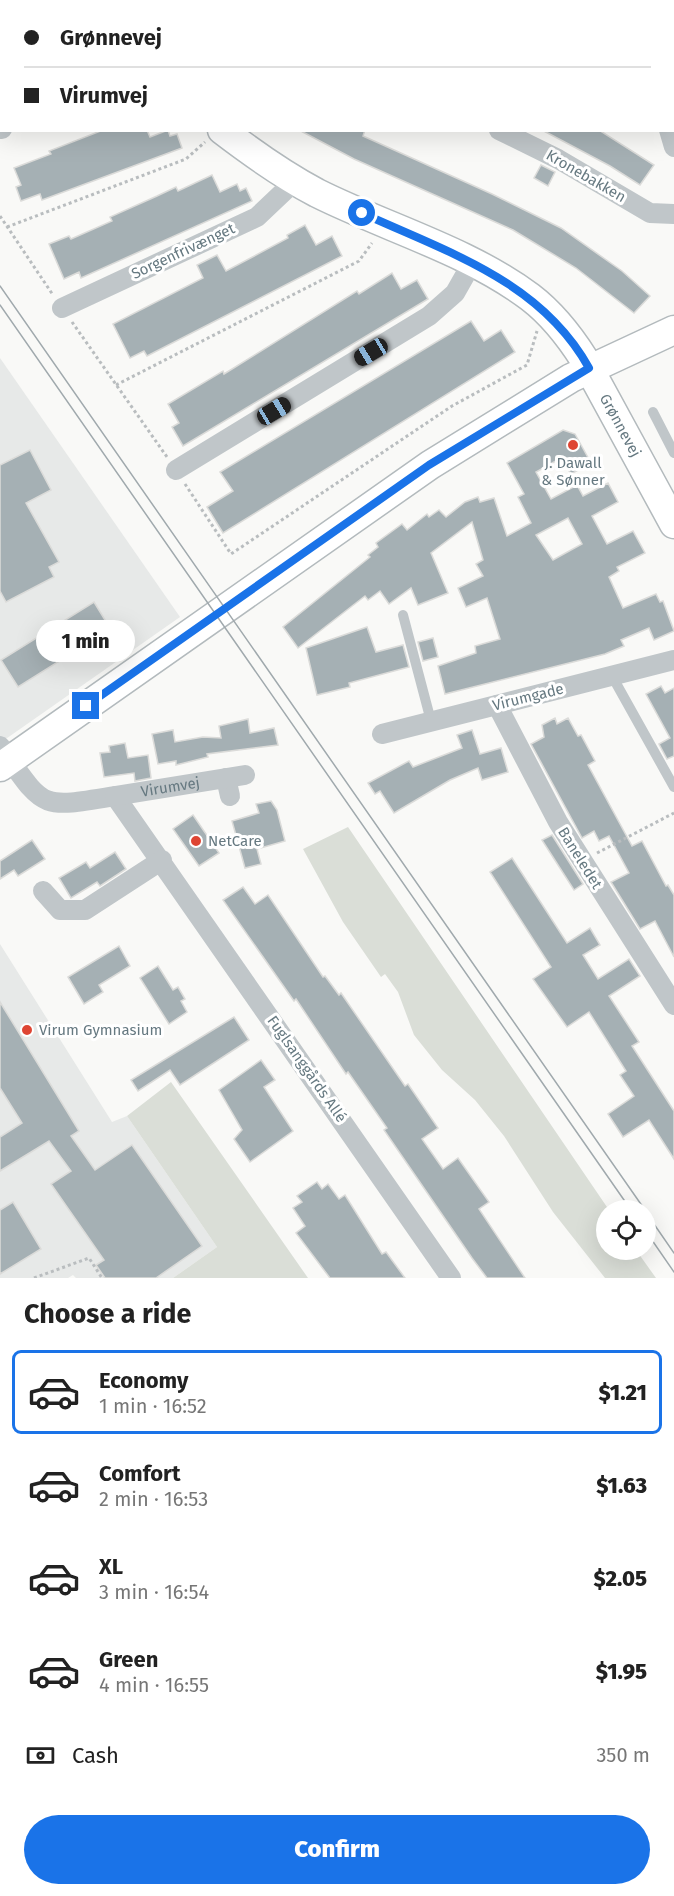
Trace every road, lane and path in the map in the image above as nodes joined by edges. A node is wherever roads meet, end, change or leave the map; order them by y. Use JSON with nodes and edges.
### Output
{"nodes":[{"id":1,"x":503,"y":132,"type":"edge"},
{"id":2,"x":670,"y":132,"type":"edge"},
{"id":3,"x":215,"y":134,"type":"edge"},
{"id":4,"x":674,"y":147,"type":"edge"},
{"id":5,"x":295,"y":181,"type":"junction"},
{"id":6,"x":674,"y":214,"type":"edge"},
{"id":7,"x":0,"y":216,"type":"edge"},
{"id":8,"x":383,"y":223,"type":"junction"},
{"id":9,"x":7,"y":227,"type":"junction"},
{"id":10,"x":472,"y":263,"type":"junction"},
{"id":11,"x":62,"y":308,"type":"junction"},
{"id":12,"x":551,"y":318,"type":"junction"},
{"id":13,"x":674,"y":330,"type":"edge"},
{"id":14,"x":589,"y":368,"type":"junction"},
{"id":15,"x":116,"y":385,"type":"junction"},
{"id":16,"x":653,"y":412,"type":"dead end"},
{"id":17,"x":674,"y":453,"type":"edge"},
{"id":18,"x":176,"y":470,"type":"junction"},
{"id":19,"x":672,"y":517,"type":"edge"},
{"id":20,"x":403,"y":615,"type":"dead end"},
{"id":21,"x":674,"y":660,"type":"edge"},
{"id":22,"x":612,"y":676,"type":"junction"},
{"id":23,"x":497,"y":705,"type":"junction"},
{"id":24,"x":431,"y":721,"type":"junction"},
{"id":25,"x":382,"y":734,"type":"dead end"},
{"id":26,"x":3,"y":758,"type":"edge"},
{"id":27,"x":234,"y":783,"type":"dead end"},
{"id":28,"x":674,"y":787,"type":"edge"},
{"id":29,"x":115,"y":796,"type":"junction"},
{"id":30,"x":674,"y":813,"type":"edge"},
{"id":31,"x":162,"y":860,"type":"junction"},
{"id":32,"x":582,"y":861,"type":"junction"},
{"id":33,"x":43,"y":891,"type":"dead end"},
{"id":34,"x":674,"y":1005,"type":"edge"},
{"id":35,"x":34,"y":1278,"type":"edge"},
{"id":36,"x":102,"y":1278,"type":"edge"},
{"id":37,"x":451,"y":1278,"type":"edge"}],
"edges":[{"from":1,"to":6,"type":"street","name":"Kronebakken"},
{"from":2,"to":4,"type":"street"},
{"from":3,"to":5,"type":"street","name":"Grønnevej"},
{"from":3,"to":9,"type":"path"},
{"from":5,"to":8,"type":"street","name":"Grønnevej"},
{"from":5,"to":11,"type":"street","name":"Sorgenfrivænget"},
{"from":7,"to":9,"type":"path"},
{"from":8,"to":10,"type":"street","name":"Grønnevej"},
{"from":8,"to":15,"type":"path"},
{"from":9,"to":11,"type":"path"},
{"from":10,"to":12,"type":"street","name":"Grønnevej"},
{"from":10,"to":18,"type":"street"},
{"from":11,"to":15,"type":"path"},
{"from":12,"to":14,"type":"street","name":"Grønnevej"},
{"from":12,"to":18,"type":"path"},
{"from":13,"to":14,"type":"street"},
{"from":14,"to":19,"type":"street","name":"Grønnevej"},
{"from":14,"to":26,"type":"street"},
{"from":15,"to":18,"type":"path"},
{"from":16,"to":17,"type":"lane"},
{"from":20,"to":24,"type":"lane"},
{"from":21,"to":22,"type":"street","name":"Virumgade"},
{"from":22,"to":23,"type":"street","name":"Virumgade"},
{"from":22,"to":28,"type":"lane"},
{"from":23,"to":24,"type":"street","name":"Virumgade"},
{"from":23,"to":32,"type":"street","name":"Baneledet"},
{"from":24,"to":25,"type":"street","name":"Virumgade"},
{"from":26,"to":29,"type":"street"},
{"from":27,"to":29,"type":"street","name":"Virumvej"},
{"from":29,"to":31,"type":"street","name":"Fuglsanggårds Allé"},
{"from":30,"to":32,"type":"path"},
{"from":31,"to":33,"type":"street"},
{"from":31,"to":37,"type":"street","name":"Fuglsanggårds Allé"},
{"from":32,"to":34,"type":"street","name":"Baneledet"},
{"from":35,"to":36,"type":"path"}]}
